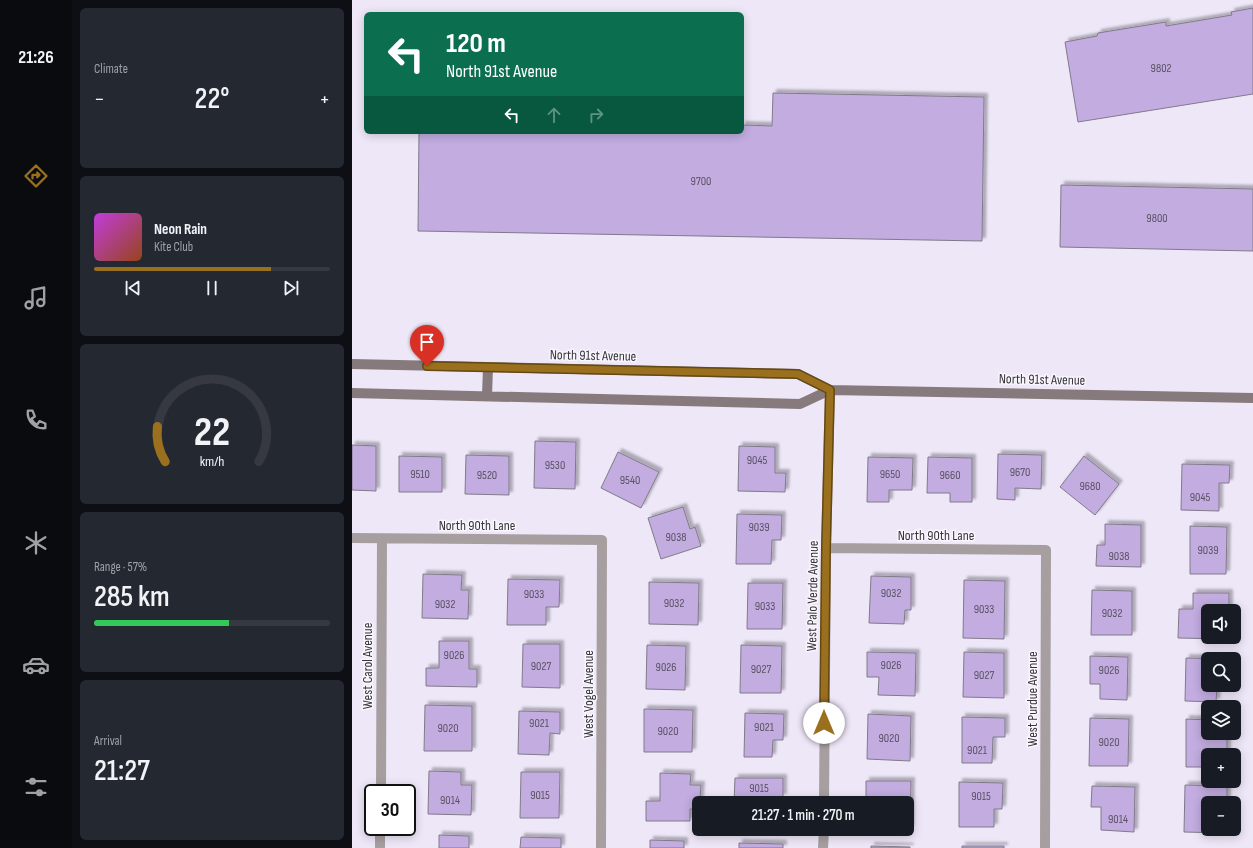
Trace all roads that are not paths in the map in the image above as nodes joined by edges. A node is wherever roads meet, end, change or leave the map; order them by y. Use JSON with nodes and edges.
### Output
{"nodes":[{"id":1,"x":352,"y":364,"type":"edge"},
{"id":2,"x":488,"y":367,"type":"junction"},
{"id":3,"x":830,"y":390,"type":"junction"},
{"id":4,"x":352,"y":393,"type":"edge"},
{"id":5,"x":487,"y":396,"type":"junction"},
{"id":6,"x":1253,"y":398,"type":"edge"},
{"id":7,"x":352,"y":538,"type":"edge"},
{"id":8,"x":382,"y":539,"type":"junction"},
{"id":9,"x":602,"y":540,"type":"joint"},
{"id":10,"x":826,"y":548,"type":"junction"},
{"id":11,"x":1046,"y":550,"type":"joint"},
{"id":12,"x":381,"y":784,"type":"edge"},
{"id":13,"x":824,"y":796,"type":"edge"},
{"id":14,"x":380,"y":836,"type":"edge"},
{"id":15,"x":824,"y":836,"type":"edge"},
{"id":16,"x":380,"y":848,"type":"edge"},
{"id":17,"x":601,"y":848,"type":"edge"},
{"id":18,"x":824,"y":848,"type":"edge"},
{"id":19,"x":1045,"y":848,"type":"edge"}],
"edges":[{"from":1,"to":2,"type":"main road","name":"North 91st Avenue"},
{"from":2,"to":3,"type":"main road","name":"North 91st Avenue"},
{"from":2,"to":5,"type":"main road"},
{"from":3,"to":5,"type":"main road","name":"North 91st Avenue"},
{"from":3,"to":6,"type":"main road","name":"North 91st Avenue"},
{"from":3,"to":10,"type":"street","name":"West Palo Verde Avenue"},
{"from":4,"to":5,"type":"main road","name":"North 91st Avenue"},
{"from":7,"to":8,"type":"street","name":"North 90th Lane"},
{"from":8,"to":9,"type":"street","name":"North 90th Lane"},
{"from":8,"to":12,"type":"street","name":"West Carol Avenue"},
{"from":9,"to":17,"type":"street","name":"West Vogel Avenue"},
{"from":10,"to":11,"type":"street","name":"North 90th Lane"},
{"from":10,"to":13,"type":"street","name":"West Palo Verde Avenue"},
{"from":11,"to":19,"type":"street","name":"West Purdue Avenue"},
{"from":14,"to":16,"type":"street"},
{"from":15,"to":18,"type":"street"}]}
